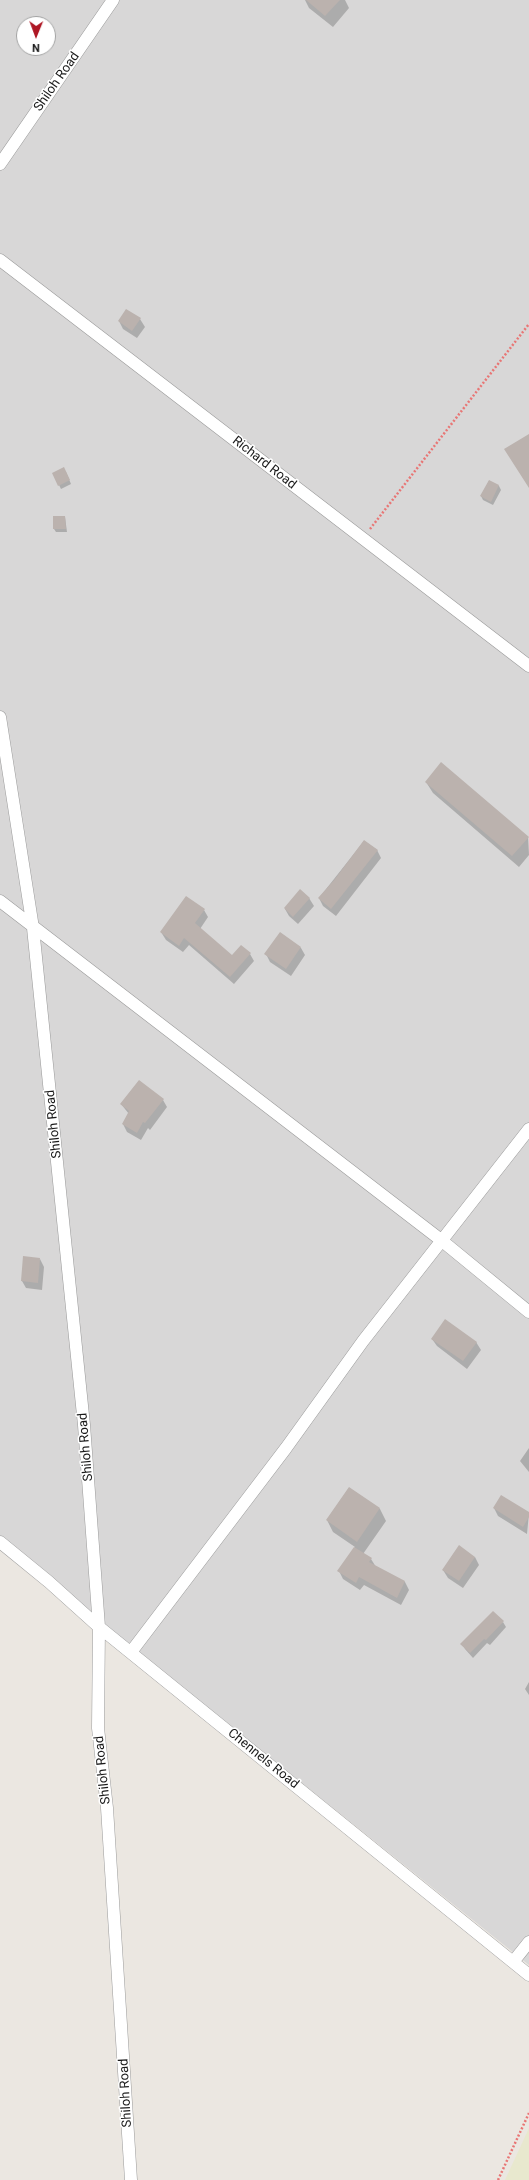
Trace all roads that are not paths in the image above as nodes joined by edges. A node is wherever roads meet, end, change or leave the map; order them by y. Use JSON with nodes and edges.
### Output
{"nodes":[{"id":1,"x":113,"y":0,"type":"edge"},
{"id":2,"x":0,"y":164,"type":"edge"},
{"id":3,"x":0,"y":260,"type":"edge"},
{"id":4,"x":529,"y":666,"type":"edge"},
{"id":5,"x":0,"y":717,"type":"edge"},
{"id":6,"x":0,"y":901,"type":"edge"},
{"id":7,"x":33,"y":928,"type":"junction"},
{"id":8,"x":529,"y":1129,"type":"edge"},
{"id":9,"x":441,"y":1240,"type":"junction"},
{"id":10,"x":529,"y":1312,"type":"edge"},
{"id":11,"x":0,"y":1542,"type":"edge"},
{"id":12,"x":99,"y":1627,"type":"junction"},
{"id":13,"x":131,"y":1652,"type":"junction"},
{"id":14,"x":529,"y":1942,"type":"edge"},
{"id":15,"x":513,"y":1962,"type":"junction"},
{"id":16,"x":529,"y":1975,"type":"edge"},
{"id":17,"x":131,"y":2180,"type":"edge"}],
"edges":[{"from":1,"to":2,"type":"street","name":"Shiloh Road"},
{"from":3,"to":4,"type":"street","name":"Richard Road"},
{"from":5,"to":7,"type":"street","name":"Shiloh Road"},
{"from":6,"to":7,"type":"street"},
{"from":7,"to":9,"type":"street"},
{"from":7,"to":12,"type":"street","name":"Shiloh Road"},
{"from":8,"to":9,"type":"street"},
{"from":9,"to":10,"type":"street"},
{"from":9,"to":13,"type":"street"},
{"from":11,"to":12,"type":"street","name":"Chennels Road"},
{"from":12,"to":13,"type":"street","name":"Chennels Road"},
{"from":12,"to":17,"type":"street","name":"Shiloh Road"},
{"from":13,"to":15,"type":"street","name":"Chennels Road"},
{"from":14,"to":15,"type":"street"},
{"from":15,"to":16,"type":"street","name":"Chennels Road"}]}
